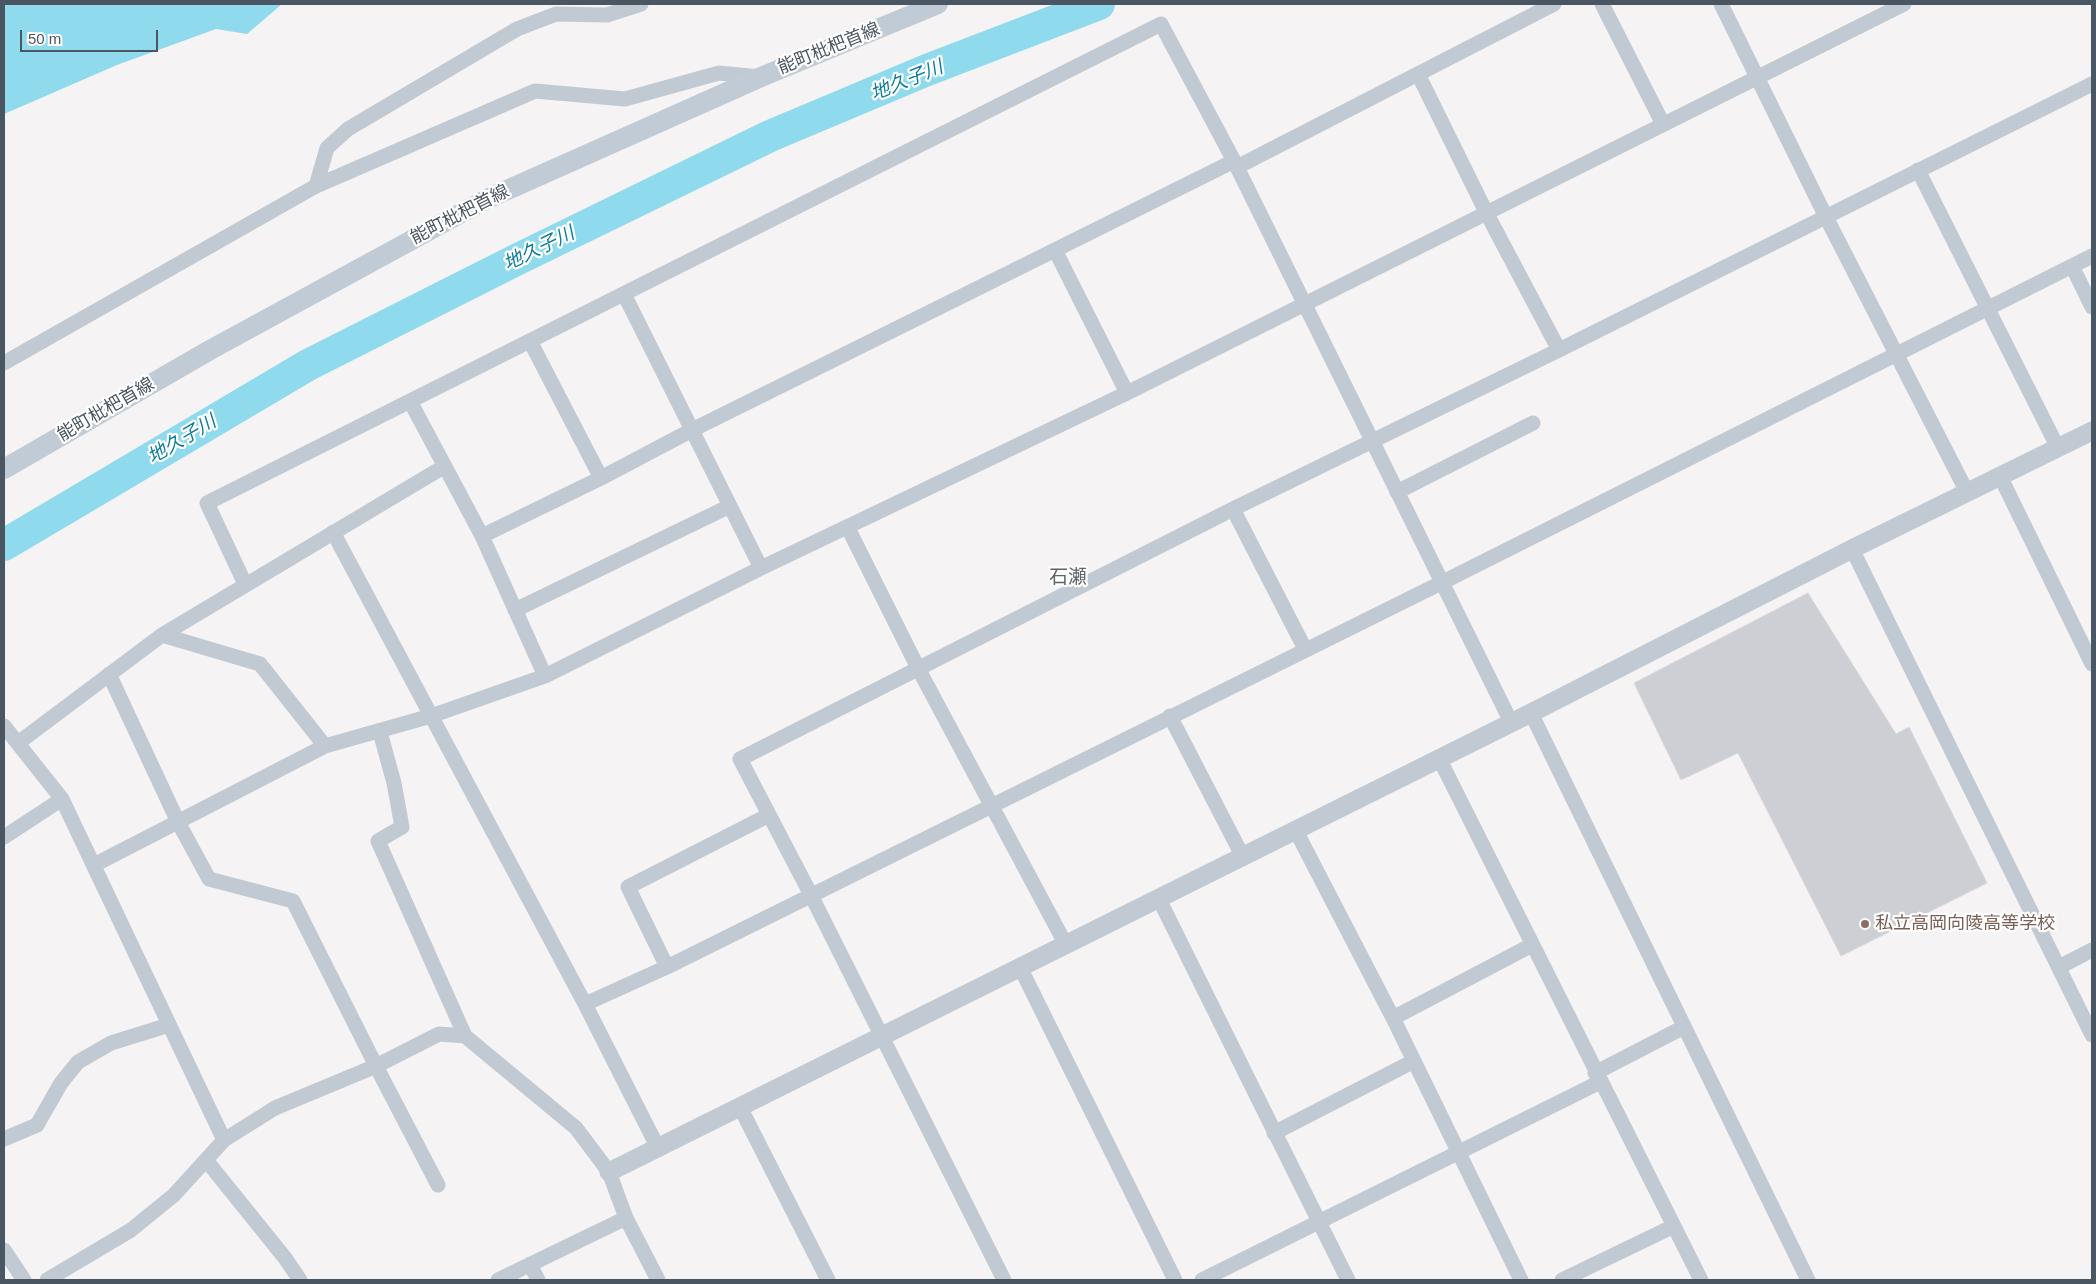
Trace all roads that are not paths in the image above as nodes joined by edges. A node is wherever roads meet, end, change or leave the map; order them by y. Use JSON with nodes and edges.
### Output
{"nodes":[{"id":1,"x":641,"y":4,"type":"edge"},
{"id":2,"x":938,"y":4,"type":"edge"},
{"id":3,"x":1554,"y":4,"type":"edge"},
{"id":4,"x":1602,"y":4,"type":"edge"},
{"id":5,"x":1720,"y":4,"type":"edge"},
{"id":6,"x":1904,"y":4,"type":"edge"},
{"id":7,"x":1418,"y":74,"type":"junction"},
{"id":8,"x":1758,"y":76,"type":"junction"},
{"id":9,"x":761,"y":77,"type":"junction"},
{"id":10,"x":2092,"y":84,"type":"edge"},
{"id":11,"x":1663,"y":124,"type":"junction"},
{"id":12,"x":1235,"y":164,"type":"junction"},
{"id":13,"x":1918,"y":170,"type":"junction"},
{"id":14,"x":316,"y":186,"type":"junction"},
{"id":15,"x":1486,"y":212,"type":"junction"},
{"id":16,"x":1825,"y":215,"type":"junction"},
{"id":17,"x":1055,"y":250,"type":"junction"},
{"id":18,"x":2092,"y":256,"type":"edge"},
{"id":19,"x":2072,"y":266,"type":"junction"},
{"id":20,"x":624,"y":294,"type":"junction"},
{"id":21,"x":1303,"y":304,"type":"junction"},
{"id":22,"x":2092,"y":307,"type":"edge"},
{"id":23,"x":1988,"y":308,"type":"junction"},
{"id":24,"x":530,"y":341,"type":"junction"},
{"id":25,"x":1558,"y":350,"type":"junction"},
{"id":26,"x":1897,"y":353,"type":"junction"},
{"id":27,"x":4,"y":363,"type":"edge"},
{"id":28,"x":1127,"y":393,"type":"junction"},
{"id":29,"x":410,"y":401,"type":"junction"},
{"id":30,"x":1533,"y":423,"type":"dead end"},
{"id":31,"x":692,"y":430,"type":"junction"},
{"id":32,"x":2092,"y":431,"type":"edge"},
{"id":33,"x":1372,"y":442,"type":"junction"},
{"id":34,"x":2058,"y":448,"type":"junction"},
{"id":35,"x":445,"y":466,"type":"junction"},
{"id":36,"x":4,"y":469,"type":"edge"},
{"id":37,"x":2000,"y":476,"type":"junction"},
{"id":38,"x":601,"y":478,"type":"junction"},
{"id":39,"x":1397,"y":492,"type":"junction"},
{"id":40,"x":1967,"y":492,"type":"junction"},
{"id":41,"x":730,"y":506,"type":"junction"},
{"id":42,"x":1233,"y":509,"type":"junction"},
{"id":43,"x":848,"y":528,"type":"junction"},
{"id":44,"x":333,"y":532,"type":"junction"},
{"id":45,"x":482,"y":536,"type":"junction"},
{"id":46,"x":1852,"y":549,"type":"junction"},
{"id":47,"x":761,"y":568,"type":"junction"},
{"id":48,"x":1443,"y":582,"type":"junction"},
{"id":49,"x":245,"y":584,"type":"junction"},
{"id":50,"x":515,"y":610,"type":"junction"},
{"id":51,"x":162,"y":635,"type":"junction"},
{"id":52,"x":1305,"y":649,"type":"junction"},
{"id":53,"x":2092,"y":664,"type":"edge"},
{"id":54,"x":919,"y":670,"type":"junction"},
{"id":55,"x":109,"y":674,"type":"junction"},
{"id":56,"x":545,"y":676,"type":"junction"},
{"id":57,"x":1531,"y":713,"type":"junction"},
{"id":58,"x":431,"y":716,"type":"junction"},
{"id":59,"x":1170,"y":716,"type":"junction"},
{"id":60,"x":1511,"y":722,"type":"junction"},
{"id":61,"x":4,"y":726,"type":"edge"},
{"id":62,"x":380,"y":732,"type":"junction"},
{"id":63,"x":18,"y":743,"type":"junction"},
{"id":64,"x":325,"y":746,"type":"junction"},
{"id":65,"x":1439,"y":758,"type":"junction"},
{"id":66,"x":62,"y":799,"type":"junction"},
{"id":67,"x":992,"y":806,"type":"junction"},
{"id":68,"x":769,"y":815,"type":"junction"},
{"id":69,"x":178,"y":822,"type":"junction"},
{"id":70,"x":1295,"y":829,"type":"junction"},
{"id":71,"x":4,"y":837,"type":"edge"},
{"id":72,"x":1242,"y":855,"type":"junction"},
{"id":73,"x":94,"y":865,"type":"junction"},
{"id":74,"x":811,"y":895,"type":"junction"},
{"id":75,"x":1158,"y":897,"type":"junction"},
{"id":76,"x":1065,"y":943,"type":"junction"},
{"id":77,"x":1532,"y":945,"type":"junction"},
{"id":78,"x":2092,"y":950,"type":"edge"},
{"id":79,"x":667,"y":967,"type":"junction"},
{"id":80,"x":1020,"y":967,"type":"junction"},
{"id":81,"x":2059,"y":967,"type":"junction"},
{"id":82,"x":585,"y":1004,"type":"junction"},
{"id":83,"x":1393,"y":1018,"type":"junction"},
{"id":84,"x":169,"y":1025,"type":"junction"},
{"id":85,"x":1684,"y":1027,"type":"junction"},
{"id":86,"x":2092,"y":1035,"type":"edge"},
{"id":87,"x":465,"y":1036,"type":"junction"},
{"id":88,"x":882,"y":1036,"type":"junction"},
{"id":89,"x":1414,"y":1061,"type":"junction"},
{"id":90,"x":376,"y":1066,"type":"junction"},
{"id":91,"x":1597,"y":1077,"type":"junction"},
{"id":92,"x":740,"y":1106,"type":"junction"},
{"id":93,"x":1274,"y":1133,"type":"junction"},
{"id":94,"x":4,"y":1139,"type":"edge"},
{"id":95,"x":224,"y":1140,"type":"junction"},
{"id":96,"x":658,"y":1148,"type":"junction"},
{"id":97,"x":1460,"y":1153,"type":"junction"},
{"id":98,"x":206,"y":1160,"type":"junction"},
{"id":99,"x":609,"y":1172,"type":"junction"},
{"id":100,"x":438,"y":1184,"type":"dead end"},
{"id":101,"x":626,"y":1218,"type":"junction"},
{"id":102,"x":1317,"y":1222,"type":"junction"},
{"id":103,"x":1674,"y":1226,"type":"junction"},
{"id":104,"x":4,"y":1250,"type":"edge"},
{"id":105,"x":530,"y":1264,"type":"junction"},
{"id":106,"x":24,"y":1280,"type":"edge"},
{"id":107,"x":47,"y":1280,"type":"edge"},
{"id":108,"x":300,"y":1280,"type":"edge"},
{"id":109,"x":498,"y":1280,"type":"edge"},
{"id":110,"x":538,"y":1280,"type":"edge"},
{"id":111,"x":658,"y":1280,"type":"edge"},
{"id":112,"x":828,"y":1280,"type":"edge"},
{"id":113,"x":1004,"y":1280,"type":"edge"},
{"id":114,"x":1175,"y":1280,"type":"edge"},
{"id":115,"x":1202,"y":1280,"type":"edge"},
{"id":116,"x":1348,"y":1280,"type":"edge"},
{"id":117,"x":1521,"y":1280,"type":"edge"},
{"id":118,"x":1562,"y":1280,"type":"edge"},
{"id":119,"x":1701,"y":1280,"type":"edge"},
{"id":120,"x":1808,"y":1280,"type":"edge"}],
"edges":[{"from":1,"to":14,"type":"street"},
{"from":2,"to":9,"type":"main road","name":"能町枇杷首線"},
{"from":3,"to":7,"type":"street"},
{"from":4,"to":11,"type":"street"},
{"from":5,"to":8,"type":"street"},
{"from":6,"to":8,"type":"street"},
{"from":7,"to":12,"type":"street"},
{"from":7,"to":15,"type":"street"},
{"from":8,"to":11,"type":"street"},
{"from":8,"to":16,"type":"street"},
{"from":9,"to":14,"type":"street"},
{"from":9,"to":36,"type":"main road","name":"能町枇杷首線"},
{"from":10,"to":13,"type":"street"},
{"from":11,"to":15,"type":"street"},
{"from":12,"to":17,"type":"street"},
{"from":12,"to":20,"type":"street"},
{"from":12,"to":21,"type":"street"},
{"from":13,"to":16,"type":"street"},
{"from":13,"to":23,"type":"street"},
{"from":14,"to":27,"type":"street"},
{"from":15,"to":21,"type":"street"},
{"from":15,"to":25,"type":"street"},
{"from":16,"to":25,"type":"street"},
{"from":16,"to":26,"type":"street"},
{"from":17,"to":28,"type":"street"},
{"from":17,"to":31,"type":"street"},
{"from":18,"to":19,"type":"street"},
{"from":19,"to":22,"type":"street"},
{"from":19,"to":23,"type":"street"},
{"from":20,"to":24,"type":"street"},
{"from":20,"to":31,"type":"street"},
{"from":21,"to":28,"type":"street"},
{"from":21,"to":33,"type":"street"},
{"from":23,"to":26,"type":"street"},
{"from":23,"to":34,"type":"street"},
{"from":24,"to":29,"type":"street"},
{"from":24,"to":38,"type":"street"},
{"from":25,"to":33,"type":"street"},
{"from":26,"to":40,"type":"street"},
{"from":26,"to":48,"type":"street"},
{"from":28,"to":43,"type":"street"},
{"from":29,"to":35,"type":"street"},
{"from":29,"to":49,"type":"street"},
{"from":30,"to":39,"type":"street"},
{"from":31,"to":38,"type":"street"},
{"from":31,"to":41,"type":"street"},
{"from":32,"to":34,"type":"street"},
{"from":33,"to":39,"type":"street"},
{"from":33,"to":42,"type":"street"},
{"from":34,"to":37,"type":"street"},
{"from":35,"to":44,"type":"street"},
{"from":35,"to":45,"type":"street"},
{"from":37,"to":40,"type":"street"},
{"from":37,"to":53,"type":"street"},
{"from":38,"to":45,"type":"street"},
{"from":39,"to":48,"type":"street"},
{"from":40,"to":46,"type":"street"},
{"from":41,"to":47,"type":"street"},
{"from":41,"to":50,"type":"street"},
{"from":42,"to":52,"type":"street"},
{"from":42,"to":54,"type":"street"},
{"from":43,"to":47,"type":"street"},
{"from":43,"to":54,"type":"street"},
{"from":44,"to":49,"type":"street"},
{"from":44,"to":58,"type":"street"},
{"from":45,"to":50,"type":"street"},
{"from":46,"to":57,"type":"street"},
{"from":46,"to":81,"type":"street"},
{"from":47,"to":56,"type":"street"},
{"from":48,"to":52,"type":"street"},
{"from":48,"to":60,"type":"street"},
{"from":49,"to":51,"type":"street"},
{"from":50,"to":56,"type":"street"},
{"from":51,"to":55,"type":"street"},
{"from":51,"to":64,"type":"street"},
{"from":52,"to":59,"type":"street"},
{"from":54,"to":67,"type":"street"},
{"from":54,"to":68,"type":"street"},
{"from":55,"to":63,"type":"street"},
{"from":55,"to":69,"type":"street"},
{"from":56,"to":58,"type":"street"},
{"from":57,"to":60,"type":"street"},
{"from":57,"to":85,"type":"street"},
{"from":58,"to":62,"type":"street"},
{"from":58,"to":82,"type":"street"},
{"from":59,"to":67,"type":"street"},
{"from":59,"to":72,"type":"street"},
{"from":60,"to":65,"type":"street"},
{"from":61,"to":63,"type":"street"},
{"from":62,"to":64,"type":"street"},
{"from":62,"to":87,"type":"street"},
{"from":63,"to":66,"type":"street"},
{"from":64,"to":69,"type":"street"},
{"from":65,"to":70,"type":"street"},
{"from":65,"to":77,"type":"street"},
{"from":66,"to":71,"type":"street"},
{"from":66,"to":73,"type":"street"},
{"from":67,"to":74,"type":"street"},
{"from":67,"to":76,"type":"street"},
{"from":68,"to":74,"type":"street"},
{"from":68,"to":79,"type":"street"},
{"from":69,"to":73,"type":"street"},
{"from":69,"to":90,"type":"street"},
{"from":70,"to":72,"type":"street"},
{"from":70,"to":83,"type":"street"},
{"from":72,"to":75,"type":"street"},
{"from":73,"to":84,"type":"street"},
{"from":74,"to":79,"type":"street"},
{"from":74,"to":88,"type":"street"},
{"from":75,"to":76,"type":"street"},
{"from":75,"to":93,"type":"street"},
{"from":76,"to":80,"type":"street"},
{"from":77,"to":83,"type":"street"},
{"from":77,"to":91,"type":"street"},
{"from":78,"to":81,"type":"street"},
{"from":79,"to":82,"type":"street"},
{"from":80,"to":88,"type":"street"},
{"from":80,"to":114,"type":"street"},
{"from":81,"to":86,"type":"street"},
{"from":82,"to":96,"type":"street"},
{"from":83,"to":89,"type":"street"},
{"from":84,"to":94,"type":"street"},
{"from":84,"to":95,"type":"street"},
{"from":85,"to":91,"type":"street"},
{"from":85,"to":120,"type":"street"},
{"from":87,"to":90,"type":"street"},
{"from":87,"to":99,"type":"street"},
{"from":88,"to":92,"type":"street"},
{"from":88,"to":113,"type":"street"},
{"from":89,"to":93,"type":"street"},
{"from":89,"to":97,"type":"street"},
{"from":90,"to":95,"type":"street"},
{"from":90,"to":100,"type":"street"},
{"from":91,"to":97,"type":"street"},
{"from":91,"to":103,"type":"street"},
{"from":92,"to":96,"type":"street"},
{"from":92,"to":112,"type":"street"},
{"from":93,"to":102,"type":"street"},
{"from":95,"to":98,"type":"street"},
{"from":96,"to":99,"type":"street"},
{"from":97,"to":102,"type":"street"},
{"from":97,"to":117,"type":"street"},
{"from":98,"to":107,"type":"street"},
{"from":98,"to":108,"type":"street"},
{"from":99,"to":101,"type":"street"},
{"from":101,"to":105,"type":"street"},
{"from":101,"to":111,"type":"street"},
{"from":102,"to":115,"type":"street"},
{"from":102,"to":116,"type":"street"},
{"from":103,"to":118,"type":"street"},
{"from":103,"to":119,"type":"street"},
{"from":104,"to":106,"type":"street"},
{"from":105,"to":109,"type":"street"},
{"from":105,"to":110,"type":"street"}]}
